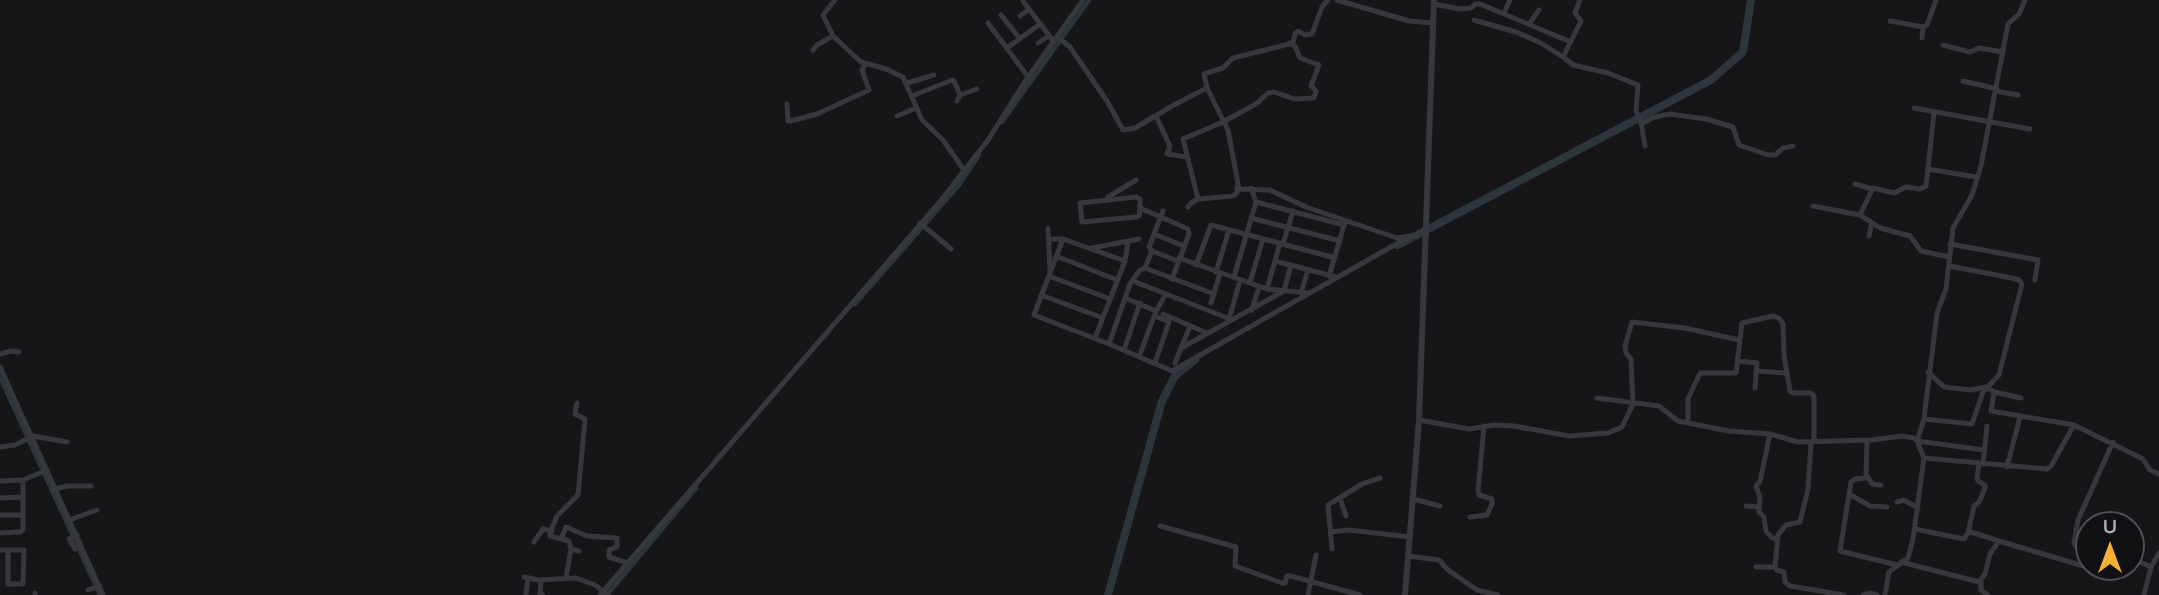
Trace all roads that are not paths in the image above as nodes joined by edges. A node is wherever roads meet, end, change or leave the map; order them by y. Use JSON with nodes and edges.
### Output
{"nodes":[{"id":1,"x":835,"y":0,"type":"edge"},
{"id":2,"x":1083,"y":0,"type":"edge"},
{"id":3,"x":1328,"y":0,"type":"edge"},
{"id":4,"x":1337,"y":0,"type":"edge"},
{"id":5,"x":1510,"y":0,"type":"edge"},
{"id":6,"x":1580,"y":0,"type":"edge"},
{"id":7,"x":1936,"y":0,"type":"edge"},
{"id":8,"x":2025,"y":0,"type":"edge"},
{"id":9,"x":1023,"y":1,"type":"edge"},
{"id":10,"x":1434,"y":2,"type":"edge"},
{"id":11,"x":1028,"y":10,"type":"junction"},
{"id":12,"x":1539,"y":10,"type":"dead end"},
{"id":13,"x":1504,"y":13,"type":"junction"},
{"id":14,"x":1001,"y":15,"type":"dead end"},
{"id":15,"x":1020,"y":16,"type":"dead end"},
{"id":16,"x":1474,"y":20,"type":"dead end"},
{"id":17,"x":1890,"y":21,"type":"dead end"},
{"id":18,"x":988,"y":23,"type":"dead end"},
{"id":19,"x":1433,"y":23,"type":"junction"},
{"id":20,"x":1040,"y":24,"type":"junction"},
{"id":21,"x":1529,"y":24,"type":"junction"},
{"id":22,"x":1923,"y":27,"type":"junction"},
{"id":23,"x":833,"y":36,"type":"junction"},
{"id":24,"x":1048,"y":36,"type":"junction"},
{"id":25,"x":1020,"y":38,"type":"junction"},
{"id":26,"x":1922,"y":38,"type":"dead end"},
{"id":27,"x":1059,"y":41,"type":"junction"},
{"id":28,"x":1571,"y":42,"type":"junction"},
{"id":29,"x":1038,"y":43,"type":"dead end"},
{"id":30,"x":1290,"y":43,"type":"junction"},
{"id":31,"x":1943,"y":45,"type":"dead end"},
{"id":32,"x":1007,"y":48,"type":"junction"},
{"id":33,"x":813,"y":50,"type":"dead end"},
{"id":34,"x":2003,"y":52,"type":"junction"},
{"id":35,"x":1563,"y":57,"type":"junction"},
{"id":36,"x":866,"y":63,"type":"junction"},
{"id":37,"x":934,"y":75,"type":"dead end"},
{"id":38,"x":1029,"y":78,"type":"junction"},
{"id":39,"x":1963,"y":81,"type":"dead end"},
{"id":40,"x":907,"y":83,"type":"junction"},
{"id":41,"x":1208,"y":88,"type":"junction"},
{"id":42,"x":977,"y":89,"type":"dead end"},
{"id":43,"x":1997,"y":90,"type":"junction"},
{"id":44,"x":2018,"y":95,"type":"dead end"},
{"id":45,"x":912,"y":96,"type":"junction"},
{"id":46,"x":787,"y":104,"type":"dead end"},
{"id":47,"x":916,"y":108,"type":"junction"},
{"id":48,"x":1914,"y":108,"type":"dead end"},
{"id":49,"x":1934,"y":113,"type":"junction"},
{"id":50,"x":897,"y":116,"type":"dead end"},
{"id":51,"x":1156,"y":116,"type":"junction"},
{"id":52,"x":1223,"y":122,"type":"junction"},
{"id":53,"x":1641,"y":123,"type":"junction"},
{"id":54,"x":1989,"y":123,"type":"junction"},
{"id":55,"x":2031,"y":129,"type":"dead end"},
{"id":56,"x":1645,"y":146,"type":"dead end"},
{"id":57,"x":1793,"y":146,"type":"dead end"},
{"id":58,"x":1187,"y":157,"type":"junction"},
{"id":59,"x":1928,"y":169,"type":"junction"},
{"id":60,"x":964,"y":170,"type":"junction"},
{"id":61,"x":1976,"y":177,"type":"junction"},
{"id":62,"x":1136,"y":180,"type":"dead end"},
{"id":63,"x":1855,"y":184,"type":"dead end"},
{"id":64,"x":1237,"y":187,"type":"junction"},
{"id":65,"x":1251,"y":188,"type":"junction"},
{"id":66,"x":1872,"y":189,"type":"junction"},
{"id":67,"x":1105,"y":199,"type":"junction"},
{"id":68,"x":1198,"y":199,"type":"junction"},
{"id":69,"x":1256,"y":202,"type":"junction"},
{"id":70,"x":1813,"y":206,"type":"dead end"},
{"id":71,"x":1188,"y":207,"type":"dead end"},
{"id":72,"x":1140,"y":208,"type":"junction"},
{"id":73,"x":1163,"y":211,"type":"dead end"},
{"id":74,"x":1293,"y":211,"type":"junction"},
{"id":75,"x":1860,"y":215,"type":"junction"},
{"id":76,"x":1160,"y":218,"type":"junction"},
{"id":77,"x":1251,"y":218,"type":"junction"},
{"id":78,"x":1345,"y":222,"type":"junction"},
{"id":79,"x":1872,"y":223,"type":"junction"},
{"id":80,"x":922,"y":224,"type":"junction"},
{"id":81,"x":1288,"y":228,"type":"junction"},
{"id":82,"x":1048,"y":229,"type":"dead end"},
{"id":83,"x":1427,"y":229,"type":"junction"},
{"id":84,"x":1229,"y":230,"type":"junction"},
{"id":85,"x":1154,"y":234,"type":"junction"},
{"id":86,"x":1247,"y":234,"type":"junction"},
{"id":87,"x":1869,"y":236,"type":"dead end"},
{"id":88,"x":1407,"y":238,"type":"junction"},
{"id":89,"x":1049,"y":239,"type":"junction"},
{"id":90,"x":1063,"y":239,"type":"junction"},
{"id":91,"x":1139,"y":239,"type":"dead end"},
{"id":92,"x":1263,"y":239,"type":"junction"},
{"id":93,"x":1340,"y":241,"type":"junction"},
{"id":94,"x":1128,"y":242,"type":"junction"},
{"id":95,"x":1281,"y":244,"type":"junction"},
{"id":96,"x":1950,"y":244,"type":"junction"},
{"id":97,"x":1184,"y":246,"type":"junction"},
{"id":98,"x":1092,"y":248,"type":"junction"},
{"id":99,"x":951,"y":249,"type":"dead end"},
{"id":100,"x":1152,"y":251,"type":"junction"},
{"id":101,"x":1056,"y":256,"type":"junction"},
{"id":102,"x":1949,"y":257,"type":"junction"},
{"id":103,"x":1335,"y":258,"type":"junction"},
{"id":104,"x":1178,"y":260,"type":"junction"},
{"id":105,"x":1125,"y":261,"type":"junction"},
{"id":106,"x":1275,"y":261,"type":"junction"},
{"id":107,"x":1196,"y":265,"type":"junction"},
{"id":108,"x":1291,"y":265,"type":"junction"},
{"id":109,"x":1949,"y":266,"type":"junction"},
{"id":110,"x":1144,"y":268,"type":"junction"},
{"id":111,"x":1308,"y":270,"type":"junction"},
{"id":112,"x":1218,"y":273,"type":"junction"},
{"id":113,"x":1049,"y":274,"type":"junction"},
{"id":114,"x":1234,"y":277,"type":"junction"},
{"id":115,"x":1333,"y":277,"type":"junction"},
{"id":116,"x":1172,"y":279,"type":"junction"},
{"id":117,"x":1117,"y":280,"type":"junction"},
{"id":118,"x":2035,"y":280,"type":"dead end"},
{"id":119,"x":1133,"y":281,"type":"junction"},
{"id":120,"x":1250,"y":282,"type":"junction"},
{"id":121,"x":1239,"y":284,"type":"dead end"},
{"id":122,"x":1266,"y":289,"type":"junction"},
{"id":123,"x":1258,"y":290,"type":"dead end"},
{"id":124,"x":1283,"y":291,"type":"junction"},
{"id":125,"x":1309,"y":292,"type":"junction"},
{"id":126,"x":1301,"y":293,"type":"junction"},
{"id":127,"x":1166,"y":294,"type":"junction"},
{"id":128,"x":1214,"y":294,"type":"junction"},
{"id":129,"x":1041,"y":295,"type":"junction"},
{"id":130,"x":1125,"y":298,"type":"junction"},
{"id":131,"x":1110,"y":299,"type":"junction"},
{"id":132,"x":1140,"y":303,"type":"junction"},
{"id":133,"x":1211,"y":303,"type":"dead end"},
{"id":134,"x":1252,"y":310,"type":"junction"},
{"id":135,"x":1158,"y":314,"type":"junction"},
{"id":136,"x":1102,"y":318,"type":"junction"},
{"id":137,"x":1229,"y":319,"type":"junction"},
{"id":138,"x":1190,"y":326,"type":"junction"},
{"id":139,"x":1207,"y":333,"type":"junction"},
{"id":140,"x":1095,"y":338,"type":"junction"},
{"id":141,"x":1740,"y":340,"type":"junction"},
{"id":142,"x":1108,"y":344,"type":"junction"},
{"id":143,"x":1183,"y":347,"type":"junction"},
{"id":144,"x":1124,"y":349,"type":"junction"},
{"id":145,"x":19,"y":352,"type":"dead end"},
{"id":146,"x":0,"y":354,"type":"edge"},
{"id":147,"x":1139,"y":357,"type":"junction"},
{"id":148,"x":1738,"y":361,"type":"junction"},
{"id":149,"x":1155,"y":363,"type":"junction"},
{"id":150,"x":1175,"y":363,"type":"dead end"},
{"id":151,"x":0,"y":368,"type":"edge"},
{"id":152,"x":1756,"y":371,"type":"junction"},
{"id":153,"x":1928,"y":372,"type":"junction"},
{"id":154,"x":1786,"y":373,"type":"junction"},
{"id":155,"x":1986,"y":387,"type":"junction"},
{"id":156,"x":1755,"y":388,"type":"dead end"},
{"id":157,"x":1994,"y":392,"type":"junction"},
{"id":158,"x":1597,"y":398,"type":"dead end"},
{"id":159,"x":2021,"y":398,"type":"dead end"},
{"id":160,"x":577,"y":403,"type":"dead end"},
{"id":161,"x":1633,"y":404,"type":"junction"},
{"id":162,"x":2020,"y":417,"type":"junction"},
{"id":163,"x":1924,"y":419,"type":"junction"},
{"id":164,"x":1419,"y":420,"type":"junction"},
{"id":165,"x":1688,"y":421,"type":"junction"},
{"id":166,"x":2074,"y":425,"type":"junction"},
{"id":167,"x":1484,"y":426,"type":"junction"},
{"id":168,"x":1987,"y":426,"type":"dead end"},
{"id":169,"x":1770,"y":433,"type":"junction"},
{"id":170,"x":30,"y":437,"type":"junction"},
{"id":171,"x":1867,"y":441,"type":"junction"},
{"id":172,"x":1917,"y":441,"type":"junction"},
{"id":173,"x":67,"y":442,"type":"dead end"},
{"id":174,"x":2113,"y":442,"type":"junction"},
{"id":175,"x":1812,"y":443,"type":"junction"},
{"id":176,"x":0,"y":447,"type":"edge"},
{"id":177,"x":1984,"y":450,"type":"junction"},
{"id":178,"x":1924,"y":458,"type":"junction"},
{"id":179,"x":1981,"y":464,"type":"junction"},
{"id":180,"x":2007,"y":467,"type":"junction"},
{"id":181,"x":44,"y":471,"type":"junction"},
{"id":182,"x":2159,"y":474,"type":"edge"},
{"id":183,"x":1380,"y":478,"type":"dead end"},
{"id":184,"x":1867,"y":478,"type":"junction"},
{"id":185,"x":23,"y":480,"type":"junction"},
{"id":186,"x":0,"y":481,"type":"edge"},
{"id":187,"x":1881,"y":485,"type":"dead end"},
{"id":188,"x":91,"y":486,"type":"dead end"},
{"id":189,"x":55,"y":489,"type":"junction"},
{"id":190,"x":1849,"y":494,"type":"junction"},
{"id":191,"x":0,"y":498,"type":"edge"},
{"id":192,"x":23,"y":498,"type":"junction"},
{"id":193,"x":1339,"y":498,"type":"junction"},
{"id":194,"x":1413,"y":499,"type":"junction"},
{"id":195,"x":1897,"y":502,"type":"dead end"},
{"id":196,"x":1440,"y":506,"type":"dead end"},
{"id":197,"x":1746,"y":506,"type":"dead end"},
{"id":198,"x":1886,"y":506,"type":"dead end"},
{"id":199,"x":1758,"y":507,"type":"junction"},
{"id":200,"x":1918,"y":508,"type":"junction"},
{"id":201,"x":97,"y":510,"type":"dead end"},
{"id":202,"x":2082,"y":511,"type":"edge"},
{"id":203,"x":0,"y":515,"type":"edge"},
{"id":204,"x":23,"y":515,"type":"junction"},
{"id":205,"x":1346,"y":516,"type":"dead end"},
{"id":206,"x":1470,"y":517,"type":"dead end"},
{"id":207,"x":69,"y":520,"type":"junction"},
{"id":208,"x":1160,"y":526,"type":"dead end"},
{"id":209,"x":1915,"y":529,"type":"junction"},
{"id":210,"x":552,"y":531,"type":"junction"},
{"id":211,"x":1331,"y":532,"type":"junction"},
{"id":212,"x":0,"y":533,"type":"edge"},
{"id":213,"x":1968,"y":533,"type":"junction"},
{"id":214,"x":74,"y":536,"type":"junction"},
{"id":215,"x":1410,"y":537,"type":"junction"},
{"id":216,"x":561,"y":539,"type":"junction"},
{"id":217,"x":1777,"y":540,"type":"junction"},
{"id":218,"x":2000,"y":541,"type":"junction"},
{"id":219,"x":534,"y":542,"type":"dead end"},
{"id":220,"x":75,"y":548,"type":"dead end"},
{"id":221,"x":571,"y":549,"type":"junction"},
{"id":222,"x":1332,"y":549,"type":"dead end"},
{"id":223,"x":0,"y":550,"type":"edge"},
{"id":224,"x":8,"y":550,"type":"junction"},
{"id":225,"x":579,"y":551,"type":"dead end"},
{"id":226,"x":2159,"y":553,"type":"edge"},
{"id":227,"x":1316,"y":555,"type":"dead end"},
{"id":228,"x":1408,"y":556,"type":"junction"},
{"id":229,"x":628,"y":563,"type":"junction"},
{"id":230,"x":1899,"y":563,"type":"junction"},
{"id":231,"x":2075,"y":563,"type":"edge"},
{"id":232,"x":2145,"y":564,"type":"edge"},
{"id":233,"x":1756,"y":566,"type":"dead end"},
{"id":234,"x":1775,"y":566,"type":"junction"},
{"id":235,"x":2151,"y":567,"type":"junction"},
{"id":236,"x":566,"y":579,"type":"junction"},
{"id":237,"x":541,"y":580,"type":"junction"},
{"id":238,"x":1981,"y":581,"type":"junction"},
{"id":239,"x":1310,"y":582,"type":"junction"},
{"id":240,"x":94,"y":589,"type":"edge"},
{"id":241,"x":604,"y":593,"type":"edge"},
{"id":242,"x":103,"y":595,"type":"edge"},
{"id":243,"x":527,"y":595,"type":"edge"},
{"id":244,"x":543,"y":595,"type":"edge"},
{"id":245,"x":1308,"y":595,"type":"edge"},
{"id":246,"x":1360,"y":595,"type":"edge"},
{"id":247,"x":1405,"y":595,"type":"edge"},
{"id":248,"x":1498,"y":595,"type":"edge"},
{"id":249,"x":1843,"y":595,"type":"edge"},
{"id":250,"x":1863,"y":595,"type":"edge"},
{"id":251,"x":1877,"y":595,"type":"edge"},
{"id":252,"x":1885,"y":595,"type":"edge"},
{"id":253,"x":1988,"y":595,"type":"edge"},
{"id":254,"x":2144,"y":595,"type":"edge"}],
"edges":[{"from":1,"to":23,"type":"street"},
{"from":2,"to":27,"type":"street"},
{"from":3,"to":30,"type":"street"},
{"from":4,"to":19,"type":"street"},
{"from":5,"to":13,"type":"street"},
{"from":6,"to":28,"type":"street"},
{"from":7,"to":22,"type":"street"},
{"from":8,"to":34,"type":"street"},
{"from":9,"to":11,"type":"street"},
{"from":10,"to":13,"type":"street"},
{"from":10,"to":19,"type":"street"},
{"from":11,"to":15,"type":"street"},
{"from":11,"to":20,"type":"street"},
{"from":12,"to":21,"type":"street"},
{"from":13,"to":21,"type":"street"},
{"from":14,"to":25,"type":"street"},
{"from":16,"to":35,"type":"street"},
{"from":17,"to":22,"type":"street"},
{"from":18,"to":32,"type":"street"},
{"from":19,"to":83,"type":"street"},
{"from":20,"to":24,"type":"street"},
{"from":20,"to":25,"type":"street"},
{"from":21,"to":28,"type":"street"},
{"from":22,"to":26,"type":"street"},
{"from":23,"to":33,"type":"street"},
{"from":23,"to":36,"type":"street"},
{"from":24,"to":27,"type":"street"},
{"from":24,"to":29,"type":"street"},
{"from":25,"to":32,"type":"street"},
{"from":27,"to":38,"type":"street"},
{"from":27,"to":51,"type":"street"},
{"from":28,"to":35,"type":"street"},
{"from":30,"to":41,"type":"street"},
{"from":30,"to":52,"type":"street"},
{"from":31,"to":34,"type":"street"},
{"from":32,"to":38,"type":"street"},
{"from":34,"to":43,"type":"street"},
{"from":35,"to":53,"type":"street"},
{"from":36,"to":40,"type":"street"},
{"from":36,"to":46,"type":"street"},
{"from":37,"to":40,"type":"street"},
{"from":38,"to":60,"type":"street"},
{"from":39,"to":43,"type":"street"},
{"from":40,"to":45,"type":"street"},
{"from":41,"to":51,"type":"street"},
{"from":41,"to":52,"type":"street"},
{"from":42,"to":45,"type":"street"},
{"from":43,"to":44,"type":"street"},
{"from":43,"to":54,"type":"street"},
{"from":45,"to":47,"type":"street"},
{"from":47,"to":50,"type":"street"},
{"from":47,"to":60,"type":"street"},
{"from":48,"to":49,"type":"street"},
{"from":49,"to":54,"type":"street"},
{"from":49,"to":59,"type":"street"},
{"from":51,"to":58,"type":"street"},
{"from":52,"to":58,"type":"street"},
{"from":52,"to":64,"type":"street"},
{"from":53,"to":56,"type":"street"},
{"from":53,"to":57,"type":"street"},
{"from":54,"to":55,"type":"street"},
{"from":54,"to":61,"type":"street"},
{"from":58,"to":68,"type":"street"},
{"from":59,"to":61,"type":"street"},
{"from":59,"to":66,"type":"street"},
{"from":60,"to":80,"type":"street"},
{"from":61,"to":96,"type":"street"},
{"from":62,"to":67,"type":"street"},
{"from":63,"to":66,"type":"street"},
{"from":64,"to":65,"type":"street"},
{"from":64,"to":68,"type":"street"},
{"from":65,"to":69,"type":"street"},
{"from":65,"to":78,"type":"street"},
{"from":66,"to":75,"type":"street"},
{"from":67,"to":72,"type":"street"},
{"from":67,"to":72,"type":"street"},
{"from":68,"to":71,"type":"street"},
{"from":69,"to":74,"type":"street"},
{"from":69,"to":77,"type":"street"},
{"from":70,"to":75,"type":"street"},
{"from":72,"to":76,"type":"street"},
{"from":73,"to":76,"type":"street"},
{"from":74,"to":78,"type":"street"},
{"from":74,"to":81,"type":"street"},
{"from":75,"to":79,"type":"street"},
{"from":76,"to":85,"type":"street"},
{"from":76,"to":97,"type":"street"},
{"from":77,"to":81,"type":"street"},
{"from":77,"to":86,"type":"street"},
{"from":78,"to":88,"type":"street"},
{"from":78,"to":93,"type":"street"},
{"from":79,"to":87,"type":"street"},
{"from":79,"to":102,"type":"street"},
{"from":80,"to":99,"type":"street"},
{"from":80,"to":229,"type":"street"},
{"from":81,"to":93,"type":"street"},
{"from":81,"to":95,"type":"street"},
{"from":82,"to":89,"type":"street"},
{"from":83,"to":88,"type":"street"},
{"from":83,"to":164,"type":"street"},
{"from":84,"to":86,"type":"street"},
{"from":84,"to":107,"type":"street"},
{"from":84,"to":112,"type":"street"},
{"from":85,"to":97,"type":"street"},
{"from":85,"to":100,"type":"street"},
{"from":86,"to":92,"type":"street"},
{"from":86,"to":114,"type":"street"},
{"from":88,"to":115,"type":"street"},
{"from":89,"to":90,"type":"street"},
{"from":89,"to":113,"type":"street"},
{"from":90,"to":98,"type":"street"},
{"from":90,"to":101,"type":"street"},
{"from":91,"to":94,"type":"street"},
{"from":92,"to":95,"type":"street"},
{"from":92,"to":120,"type":"street"},
{"from":93,"to":103,"type":"street"},
{"from":94,"to":98,"type":"street"},
{"from":94,"to":105,"type":"street"},
{"from":95,"to":103,"type":"street"},
{"from":95,"to":106,"type":"street"},
{"from":96,"to":102,"type":"street"},
{"from":96,"to":118,"type":"street"},
{"from":97,"to":104,"type":"street"},
{"from":98,"to":105,"type":"street"},
{"from":100,"to":104,"type":"street"},
{"from":100,"to":110,"type":"street"},
{"from":101,"to":113,"type":"street"},
{"from":101,"to":117,"type":"street"},
{"from":102,"to":109,"type":"street"},
{"from":103,"to":115,"type":"street"},
{"from":104,"to":107,"type":"street"},
{"from":104,"to":116,"type":"street"},
{"from":105,"to":117,"type":"street"},
{"from":106,"to":108,"type":"street"},
{"from":106,"to":122,"type":"street"},
{"from":107,"to":112,"type":"street"},
{"from":108,"to":111,"type":"street"},
{"from":108,"to":124,"type":"street"},
{"from":109,"to":153,"type":"street"},
{"from":109,"to":155,"type":"street"},
{"from":110,"to":116,"type":"street"},
{"from":110,"to":119,"type":"street"},
{"from":111,"to":115,"type":"street"},
{"from":111,"to":126,"type":"street"},
{"from":112,"to":114,"type":"street"},
{"from":112,"to":128,"type":"street"},
{"from":113,"to":129,"type":"street"},
{"from":113,"to":131,"type":"street"},
{"from":114,"to":120,"type":"street"},
{"from":115,"to":125,"type":"street"},
{"from":116,"to":128,"type":"street"},
{"from":117,"to":131,"type":"street"},
{"from":119,"to":127,"type":"street"},
{"from":119,"to":130,"type":"street"},
{"from":120,"to":122,"type":"street"},
{"from":121,"to":137,"type":"street"},
{"from":122,"to":124,"type":"street"},
{"from":123,"to":134,"type":"street"},
{"from":124,"to":126,"type":"street"},
{"from":124,"to":134,"type":"street"},
{"from":125,"to":126,"type":"street"},
{"from":125,"to":149,"type":"street"},
{"from":127,"to":135,"type":"street"},
{"from":127,"to":137,"type":"street"},
{"from":128,"to":133,"type":"street"},
{"from":129,"to":136,"type":"street"},
{"from":129,"to":140,"type":"street"},
{"from":130,"to":132,"type":"street"},
{"from":130,"to":142,"type":"street"},
{"from":131,"to":136,"type":"street"},
{"from":132,"to":135,"type":"street"},
{"from":132,"to":144,"type":"street"},
{"from":134,"to":137,"type":"street"},
{"from":135,"to":138,"type":"street"},
{"from":135,"to":147,"type":"street"},
{"from":135,"to":149,"type":"street"},
{"from":136,"to":140,"type":"street"},
{"from":137,"to":139,"type":"street"},
{"from":138,"to":139,"type":"street"},
{"from":138,"to":143,"type":"street"},
{"from":139,"to":143,"type":"street"},
{"from":140,"to":142,"type":"street"},
{"from":141,"to":148,"type":"street"},
{"from":141,"to":154,"type":"street"},
{"from":141,"to":161,"type":"street"},
{"from":142,"to":144,"type":"street"},
{"from":143,"to":150,"type":"street"},
{"from":144,"to":147,"type":"street"},
{"from":145,"to":146,"type":"street"},
{"from":147,"to":149,"type":"street"},
{"from":148,"to":152,"type":"street"},
{"from":148,"to":165,"type":"street"},
{"from":151,"to":170,"type":"street"},
{"from":152,"to":154,"type":"street"},
{"from":152,"to":156,"type":"street"},
{"from":153,"to":155,"type":"street"},
{"from":153,"to":163,"type":"street"},
{"from":154,"to":175,"type":"street"},
{"from":155,"to":157,"type":"street"},
{"from":155,"to":163,"type":"street"},
{"from":157,"to":159,"type":"street"},
{"from":157,"to":162,"type":"street"},
{"from":158,"to":161,"type":"street"},
{"from":160,"to":210,"type":"street"},
{"from":161,"to":165,"type":"street"},
{"from":161,"to":167,"type":"street"},
{"from":162,"to":166,"type":"street"},
{"from":162,"to":180,"type":"street"},
{"from":163,"to":172,"type":"street"},
{"from":164,"to":167,"type":"street"},
{"from":164,"to":194,"type":"street"},
{"from":165,"to":169,"type":"street"},
{"from":166,"to":174,"type":"street"},
{"from":166,"to":180,"type":"street"},
{"from":167,"to":206,"type":"street"},
{"from":168,"to":177,"type":"street"},
{"from":169,"to":175,"type":"street"},
{"from":169,"to":199,"type":"street"},
{"from":170,"to":173,"type":"street"},
{"from":170,"to":176,"type":"street"},
{"from":170,"to":181,"type":"street"},
{"from":171,"to":172,"type":"street"},
{"from":171,"to":175,"type":"street"},
{"from":171,"to":184,"type":"street"},
{"from":172,"to":177,"type":"street"},
{"from":172,"to":178,"type":"street"},
{"from":174,"to":182,"type":"street"},
{"from":174,"to":202,"type":"street"},
{"from":175,"to":217,"type":"street"},
{"from":177,"to":179,"type":"street"},
{"from":178,"to":179,"type":"street"},
{"from":178,"to":200,"type":"street"},
{"from":179,"to":180,"type":"street"},
{"from":179,"to":213,"type":"street"},
{"from":181,"to":185,"type":"street"},
{"from":181,"to":189,"type":"street"},
{"from":183,"to":193,"type":"street"},
{"from":184,"to":187,"type":"street"},
{"from":184,"to":190,"type":"street"},
{"from":185,"to":186,"type":"street"},
{"from":185,"to":192,"type":"street"},
{"from":188,"to":189,"type":"street"},
{"from":189,"to":207,"type":"street"},
{"from":190,"to":198,"type":"street"},
{"from":190,"to":230,"type":"street"},
{"from":191,"to":192,"type":"street"},
{"from":192,"to":204,"type":"street"},
{"from":193,"to":205,"type":"street"},
{"from":193,"to":211,"type":"street"},
{"from":194,"to":196,"type":"street"},
{"from":194,"to":215,"type":"street"},
{"from":195,"to":200,"type":"street"},
{"from":197,"to":199,"type":"street"},
{"from":199,"to":217,"type":"street"},
{"from":200,"to":209,"type":"street"},
{"from":201,"to":207,"type":"street"},
{"from":203,"to":204,"type":"street"},
{"from":204,"to":212,"type":"street"},
{"from":207,"to":214,"type":"street"},
{"from":208,"to":239,"type":"street"},
{"from":209,"to":213,"type":"street"},
{"from":209,"to":230,"type":"street"},
{"from":210,"to":216,"type":"street"},
{"from":210,"to":219,"type":"street"},
{"from":211,"to":215,"type":"street"},
{"from":211,"to":222,"type":"street"},
{"from":213,"to":218,"type":"street"},
{"from":214,"to":220,"type":"street"},
{"from":214,"to":240,"type":"street"},
{"from":215,"to":228,"type":"street"},
{"from":216,"to":221,"type":"street"},
{"from":216,"to":229,"type":"street"},
{"from":217,"to":234,"type":"street"},
{"from":218,"to":231,"type":"street"},
{"from":218,"to":238,"type":"street"},
{"from":221,"to":225,"type":"street"},
{"from":221,"to":236,"type":"street"},
{"from":223,"to":224,"type":"street"},
{"from":224,"to":224,"type":"street"},
{"from":226,"to":235,"type":"street"},
{"from":227,"to":239,"type":"street"},
{"from":228,"to":247,"type":"street"},
{"from":228,"to":248,"type":"street"},
{"from":229,"to":241,"type":"street"},
{"from":230,"to":238,"type":"street"},
{"from":230,"to":252,"type":"street"},
{"from":232,"to":235,"type":"street"},
{"from":233,"to":234,"type":"street"},
{"from":234,"to":249,"type":"street"},
{"from":235,"to":254,"type":"street"},
{"from":236,"to":237,"type":"street"},
{"from":236,"to":241,"type":"street"},
{"from":237,"to":243,"type":"street"},
{"from":237,"to":244,"type":"street"},
{"from":238,"to":253,"type":"street"},
{"from":239,"to":245,"type":"street"},
{"from":239,"to":246,"type":"street"},
{"from":240,"to":242,"type":"street"},
{"from":250,"to":251,"type":"street"}]}
